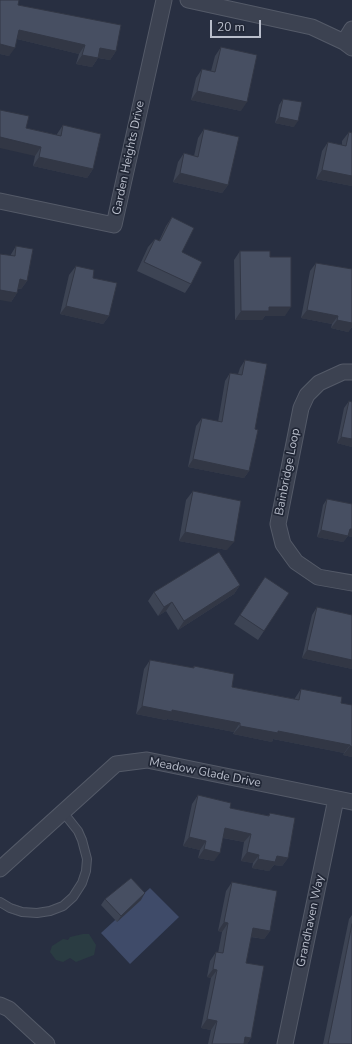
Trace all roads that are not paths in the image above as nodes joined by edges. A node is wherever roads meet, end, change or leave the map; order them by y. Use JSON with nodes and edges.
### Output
{"nodes":[{"id":1,"x":164,"y":0,"type":"edge"},
{"id":2,"x":188,"y":0,"type":"edge"},
{"id":3,"x":352,"y":28,"type":"edge"},
{"id":4,"x":348,"y":45,"type":"edge"},
{"id":5,"x":0,"y":201,"type":"edge"},
{"id":6,"x":352,"y":372,"type":"edge"},
{"id":7,"x":352,"y":583,"type":"edge"},
{"id":8,"x":336,"y":799,"type":"junction"},
{"id":9,"x":352,"y":802,"type":"edge"},
{"id":10,"x":63,"y":812,"type":"junction"},
{"id":11,"x":0,"y":869,"type":"edge"},
{"id":12,"x":0,"y":902,"type":"edge"},
{"id":13,"x":0,"y":1005,"type":"edge"},
{"id":14,"x":47,"y":1044,"type":"edge"},
{"id":15,"x":285,"y":1044,"type":"edge"}],
"edges":[{"from":1,"to":5,"type":"street","name":"Garden Heights Drive"},
{"from":2,"to":4,"type":"street"},
{"from":3,"to":4,"type":"street"},
{"from":6,"to":7,"type":"street","name":"Bainbridge Loop"},
{"from":8,"to":9,"type":"street","name":"Meadow Glade Drive"},
{"from":8,"to":10,"type":"street","name":"Meadow Glade Drive"},
{"from":8,"to":15,"type":"street","name":"Grandhaven Way"},
{"from":10,"to":11,"type":"street","name":"Meadow Glade Drive"},
{"from":10,"to":12,"type":"lane"},
{"from":13,"to":14,"type":"street"}]}
